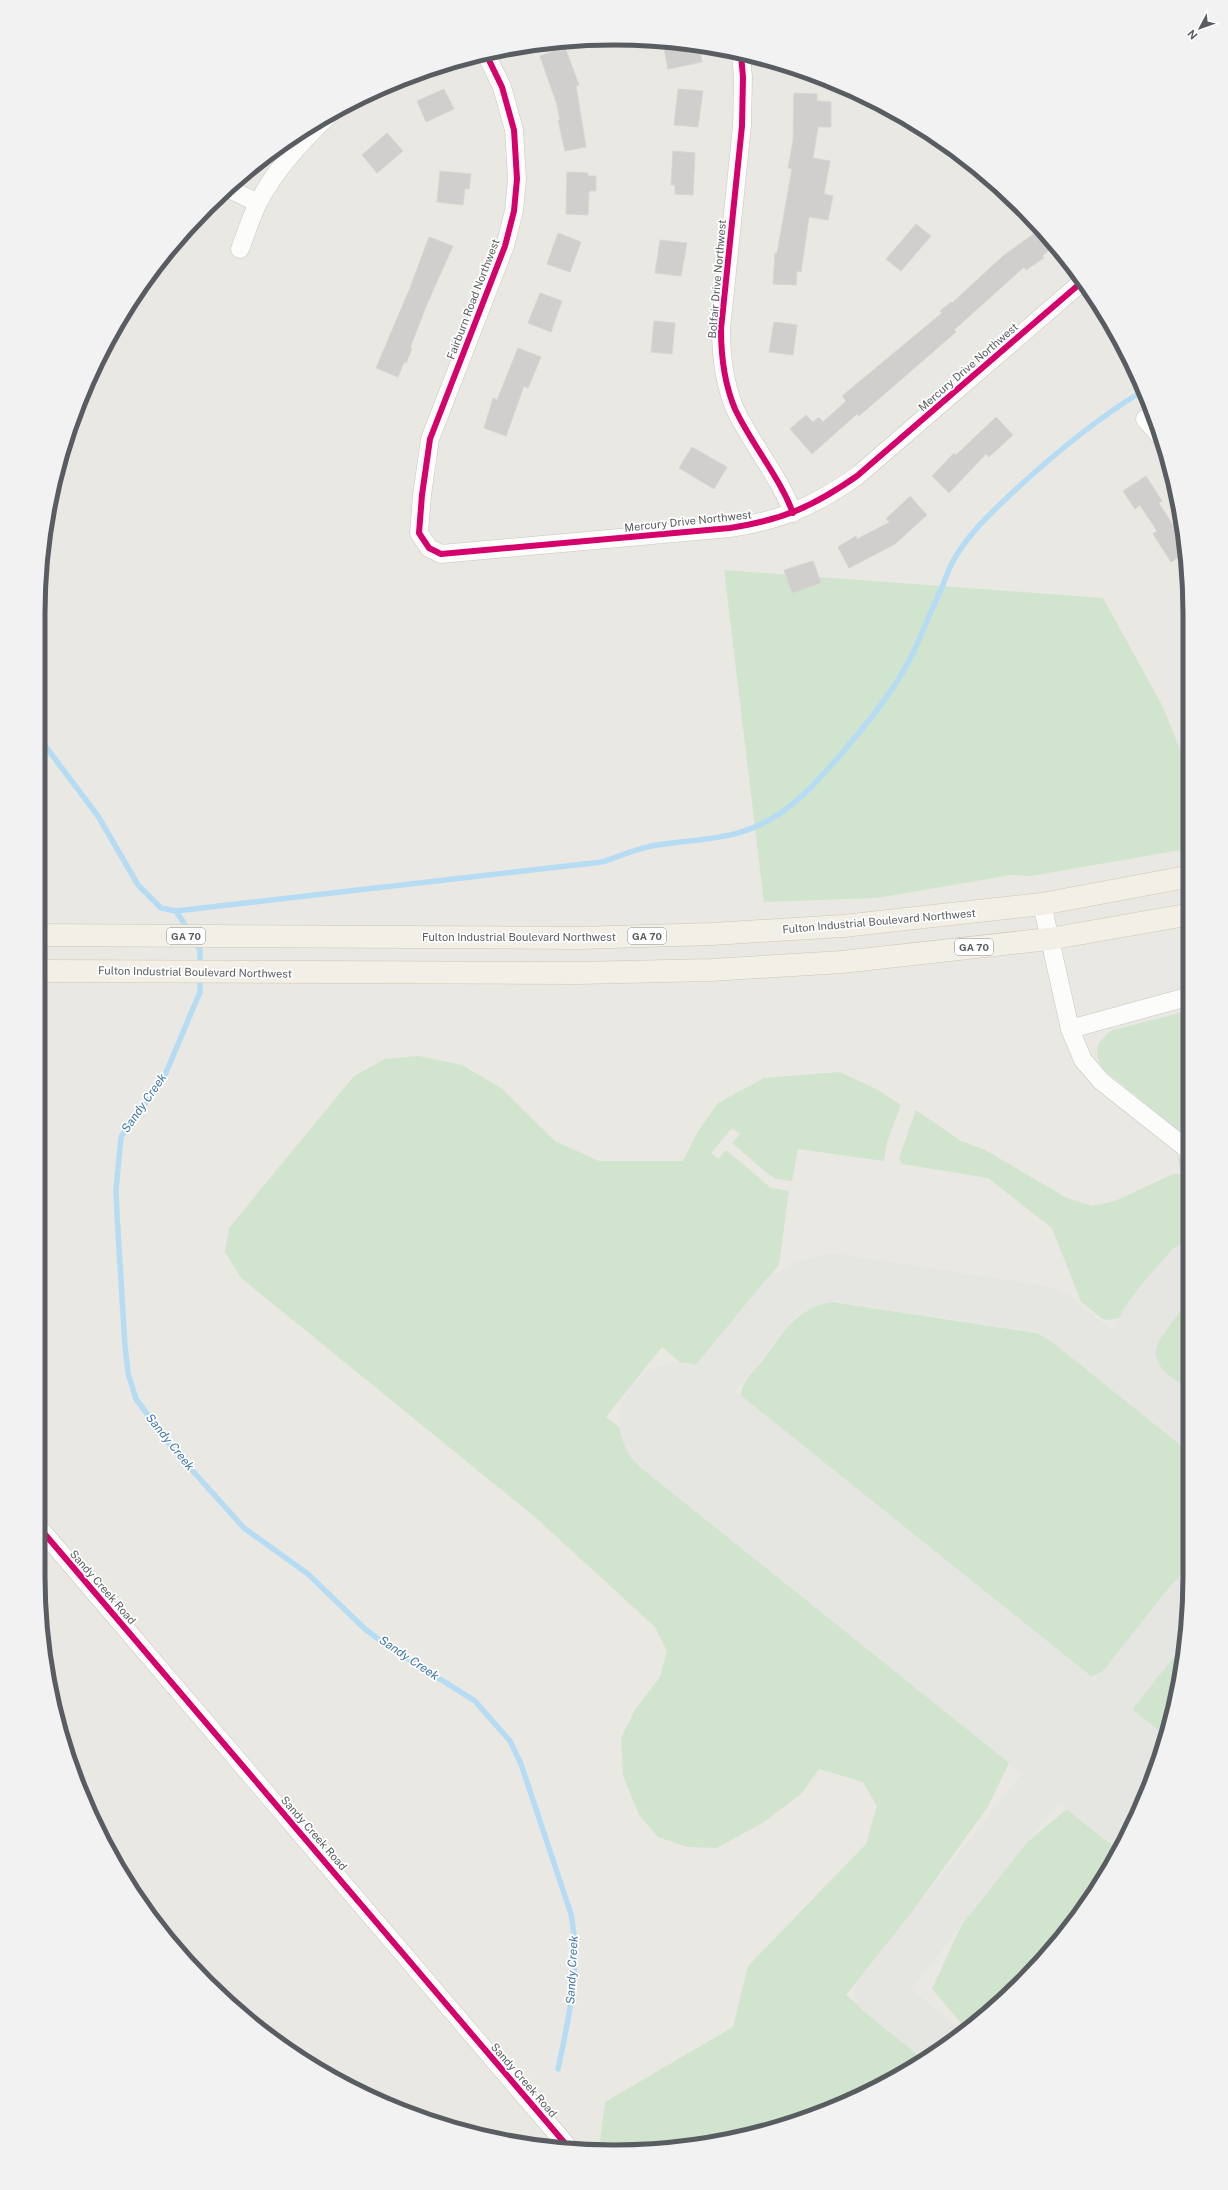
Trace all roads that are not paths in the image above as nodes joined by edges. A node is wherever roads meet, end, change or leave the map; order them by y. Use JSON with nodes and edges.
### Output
{"nodes":[{"id":1,"x":489,"y":59,"type":"edge"},
{"id":2,"x":741,"y":60,"type":"edge"},
{"id":3,"x":309,"y":134,"type":"edge"},
{"id":4,"x":234,"y":191,"type":"edge"},
{"id":5,"x":258,"y":203,"type":"junction"},
{"id":6,"x":240,"y":249,"type":"dead end"},
{"id":7,"x":1077,"y":285,"type":"edge"},
{"id":8,"x":1146,"y":418,"type":"dead end"},
{"id":9,"x":1150,"y":423,"type":"edge"},
{"id":10,"x":793,"y":513,"type":"junction"},
{"id":11,"x":429,"y":548,"type":"joint"},
{"id":12,"x":1183,"y":878,"type":"edge"},
{"id":13,"x":1042,"y":904,"type":"junction"},
{"id":14,"x":1183,"y":916,"type":"edge"},
{"id":15,"x":45,"y":935,"type":"edge"},
{"id":16,"x":1049,"y":939,"type":"junction"},
{"id":17,"x":45,"y":971,"type":"edge"},
{"id":18,"x":1183,"y":998,"type":"edge"},
{"id":19,"x":1070,"y":1029,"type":"junction"},
{"id":20,"x":1183,"y":1146,"type":"edge"},
{"id":21,"x":45,"y":1536,"type":"edge"},
{"id":22,"x":564,"y":2143,"type":"edge"}],
"edges":[{"from":1,"to":11,"type":"street","name":"Fairburn Road Northwest"},
{"from":2,"to":10,"type":"street","name":"Bolfair Drive Northwest"},
{"from":3,"to":5,"type":"street"},
{"from":4,"to":5,"type":"street"},
{"from":5,"to":6,"type":"street"},
{"from":7,"to":10,"type":"street","name":"Mercury Drive Northwest"},
{"from":8,"to":9,"type":"street"},
{"from":10,"to":11,"type":"street","name":"Mercury Drive Northwest"},
{"from":12,"to":13,"type":"main road","name":"Fulton Industrial Boulevard Northwest","number":"GA 70"},
{"from":13,"to":15,"type":"main road","name":"Fulton Industrial Boulevard Northwest","number":"GA 70"},
{"from":13,"to":16,"type":"street"},
{"from":14,"to":16,"type":"main road","name":"Fulton Industrial Boulevard Northwest","number":"GA 70"},
{"from":16,"to":17,"type":"main road","name":"Fulton Industrial Boulevard Northwest","number":"GA 70"},
{"from":16,"to":19,"type":"street"},
{"from":18,"to":19,"type":"street"},
{"from":19,"to":20,"type":"street"},
{"from":21,"to":22,"type":"street","name":"Sandy Creek Road"}]}
